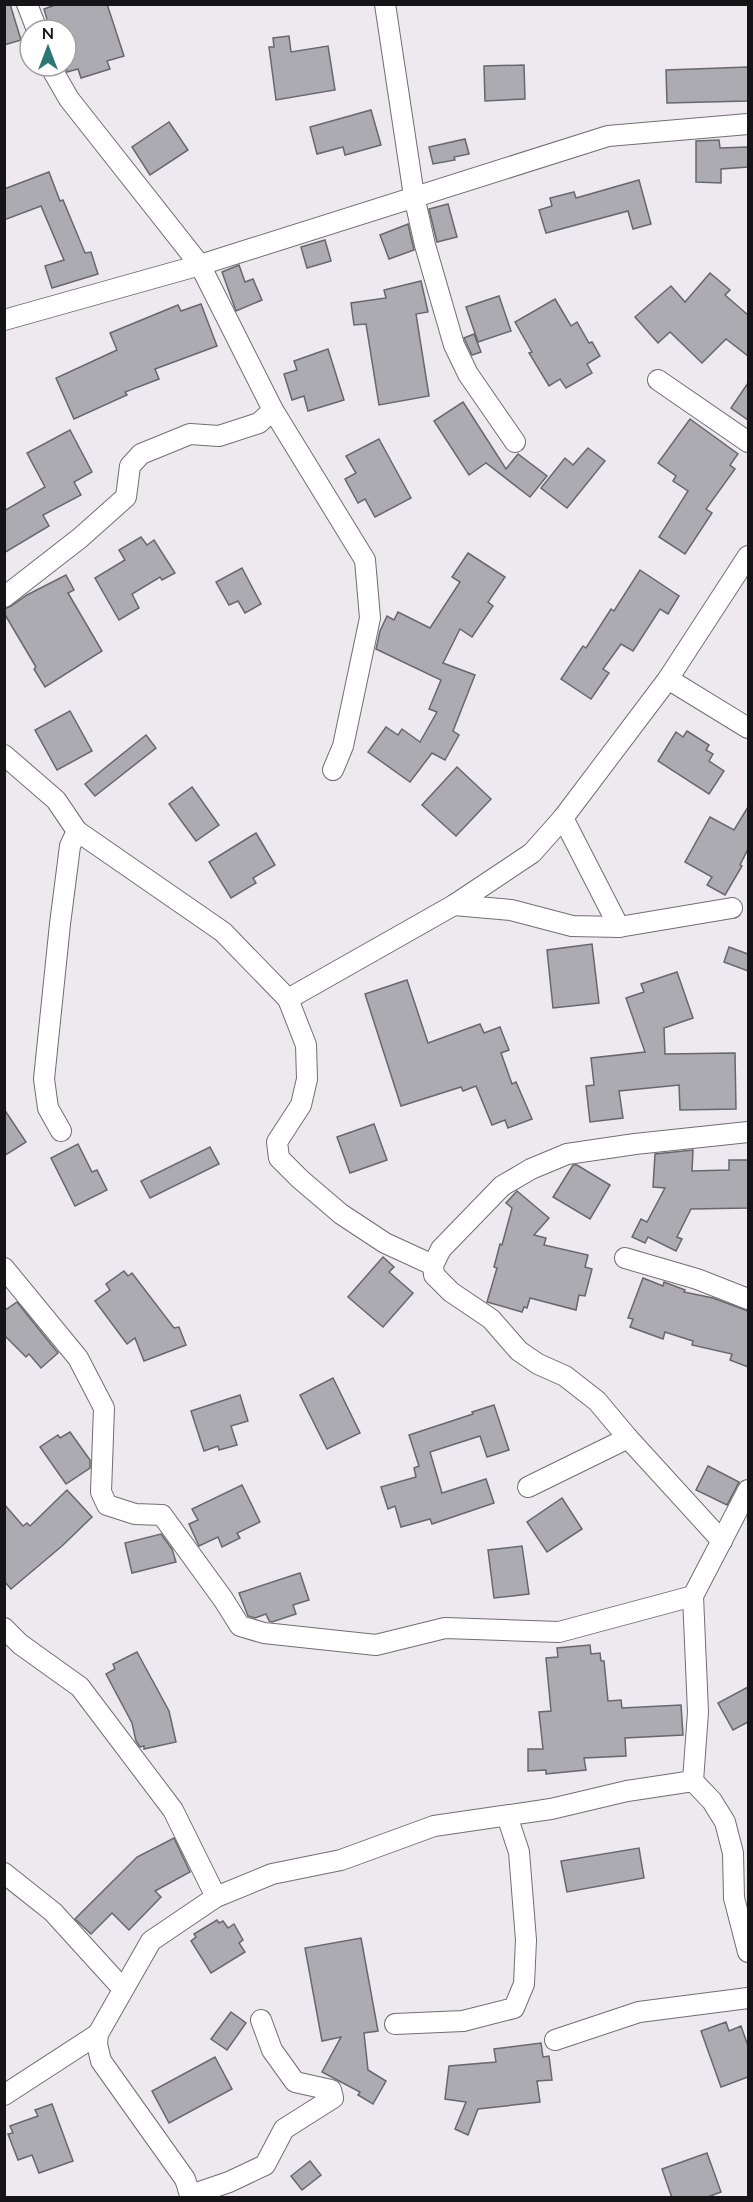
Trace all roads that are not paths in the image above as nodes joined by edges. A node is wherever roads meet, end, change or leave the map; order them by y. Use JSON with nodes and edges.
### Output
{"nodes":[{"id":1,"x":385,"y":4,"type":"edge"},
{"id":2,"x":57,"y":78,"type":"edge"},
{"id":3,"x":748,"y":124,"type":"edge"},
{"id":4,"x":414,"y":196,"type":"junction"},
{"id":5,"x":200,"y":265,"type":"junction"},
{"id":6,"x":4,"y":320,"type":"edge"},
{"id":7,"x":658,"y":380,"type":"dead end"},
{"id":8,"x":273,"y":410,"type":"junction"},
{"id":9,"x":515,"y":441,"type":"dead end"},
{"id":10,"x":748,"y":442,"type":"edge"},
{"id":11,"x":748,"y":556,"type":"edge"},
{"id":12,"x":4,"y":597,"type":"edge"},
{"id":13,"x":668,"y":680,"type":"junction"},
{"id":14,"x":748,"y":728,"type":"edge"},
{"id":15,"x":4,"y":755,"type":"edge"},
{"id":16,"x":333,"y":770,"type":"dead end"},
{"id":17,"x":563,"y":818,"type":"junction"},
{"id":18,"x":77,"y":831,"type":"junction"},
{"id":19,"x":454,"y":905,"type":"junction"},
{"id":20,"x":732,"y":908,"type":"dead end"},
{"id":21,"x":619,"y":927,"type":"junction"},
{"id":22,"x":288,"y":999,"type":"junction"},
{"id":23,"x":61,"y":1131,"type":"dead end"},
{"id":24,"x":748,"y":1132,"type":"edge"},
{"id":25,"x":625,"y":1258,"type":"dead end"},
{"id":26,"x":433,"y":1265,"type":"junction"},
{"id":27,"x":4,"y":1268,"type":"edge"},
{"id":28,"x":748,"y":1299,"type":"edge"},
{"id":29,"x":627,"y":1438,"type":"junction"},
{"id":30,"x":528,"y":1487,"type":"dead end"},
{"id":31,"x":748,"y":1490,"type":"edge"},
{"id":32,"x":722,"y":1541,"type":"junction"},
{"id":33,"x":693,"y":1596,"type":"junction"},
{"id":34,"x":4,"y":1628,"type":"edge"},
{"id":35,"x":693,"y":1781,"type":"junction"},
{"id":36,"x":507,"y":1816,"type":"junction"},
{"id":37,"x":4,"y":1873,"type":"edge"},
{"id":38,"x":216,"y":1897,"type":"junction"},
{"id":39,"x":741,"y":1897,"type":"edge"},
{"id":40,"x":748,"y":1952,"type":"edge"},
{"id":41,"x":123,"y":1989,"type":"junction"},
{"id":42,"x":748,"y":1998,"type":"edge"},
{"id":43,"x":261,"y":2020,"type":"dead end"},
{"id":44,"x":395,"y":2024,"type":"dead end"},
{"id":45,"x":98,"y":2034,"type":"junction"},
{"id":46,"x":555,"y":2040,"type":"dead end"},
{"id":47,"x":4,"y":2095,"type":"edge"},
{"id":48,"x":191,"y":2196,"type":"edge"}],
"edges":[{"from":1,"to":4,"type":"street"},
{"from":2,"to":5,"type":"street"},
{"from":3,"to":4,"type":"street"},
{"from":4,"to":5,"type":"street"},
{"from":4,"to":9,"type":"street"},
{"from":5,"to":6,"type":"street"},
{"from":5,"to":8,"type":"street"},
{"from":7,"to":10,"type":"street"},
{"from":8,"to":12,"type":"street"},
{"from":8,"to":16,"type":"street"},
{"from":11,"to":13,"type":"street"},
{"from":13,"to":14,"type":"street"},
{"from":13,"to":17,"type":"street"},
{"from":15,"to":18,"type":"street"},
{"from":17,"to":19,"type":"street"},
{"from":17,"to":21,"type":"street"},
{"from":18,"to":22,"type":"street"},
{"from":18,"to":23,"type":"street"},
{"from":19,"to":21,"type":"street"},
{"from":19,"to":22,"type":"street"},
{"from":20,"to":21,"type":"street"},
{"from":22,"to":26,"type":"street"},
{"from":24,"to":26,"type":"street"},
{"from":25,"to":28,"type":"street"},
{"from":26,"to":29,"type":"street"},
{"from":27,"to":33,"type":"street"},
{"from":29,"to":30,"type":"street"},
{"from":29,"to":32,"type":"street"},
{"from":31,"to":32,"type":"street"},
{"from":32,"to":33,"type":"street"},
{"from":33,"to":35,"type":"street"},
{"from":34,"to":38,"type":"street"},
{"from":35,"to":36,"type":"street"},
{"from":35,"to":39,"type":"street"},
{"from":36,"to":38,"type":"street"},
{"from":36,"to":44,"type":"street"},
{"from":37,"to":41,"type":"street"},
{"from":38,"to":41,"type":"street"},
{"from":39,"to":40,"type":"street"},
{"from":41,"to":45,"type":"street"},
{"from":42,"to":46,"type":"street"},
{"from":43,"to":48,"type":"street"},
{"from":45,"to":47,"type":"street"},
{"from":45,"to":48,"type":"street"}]}
